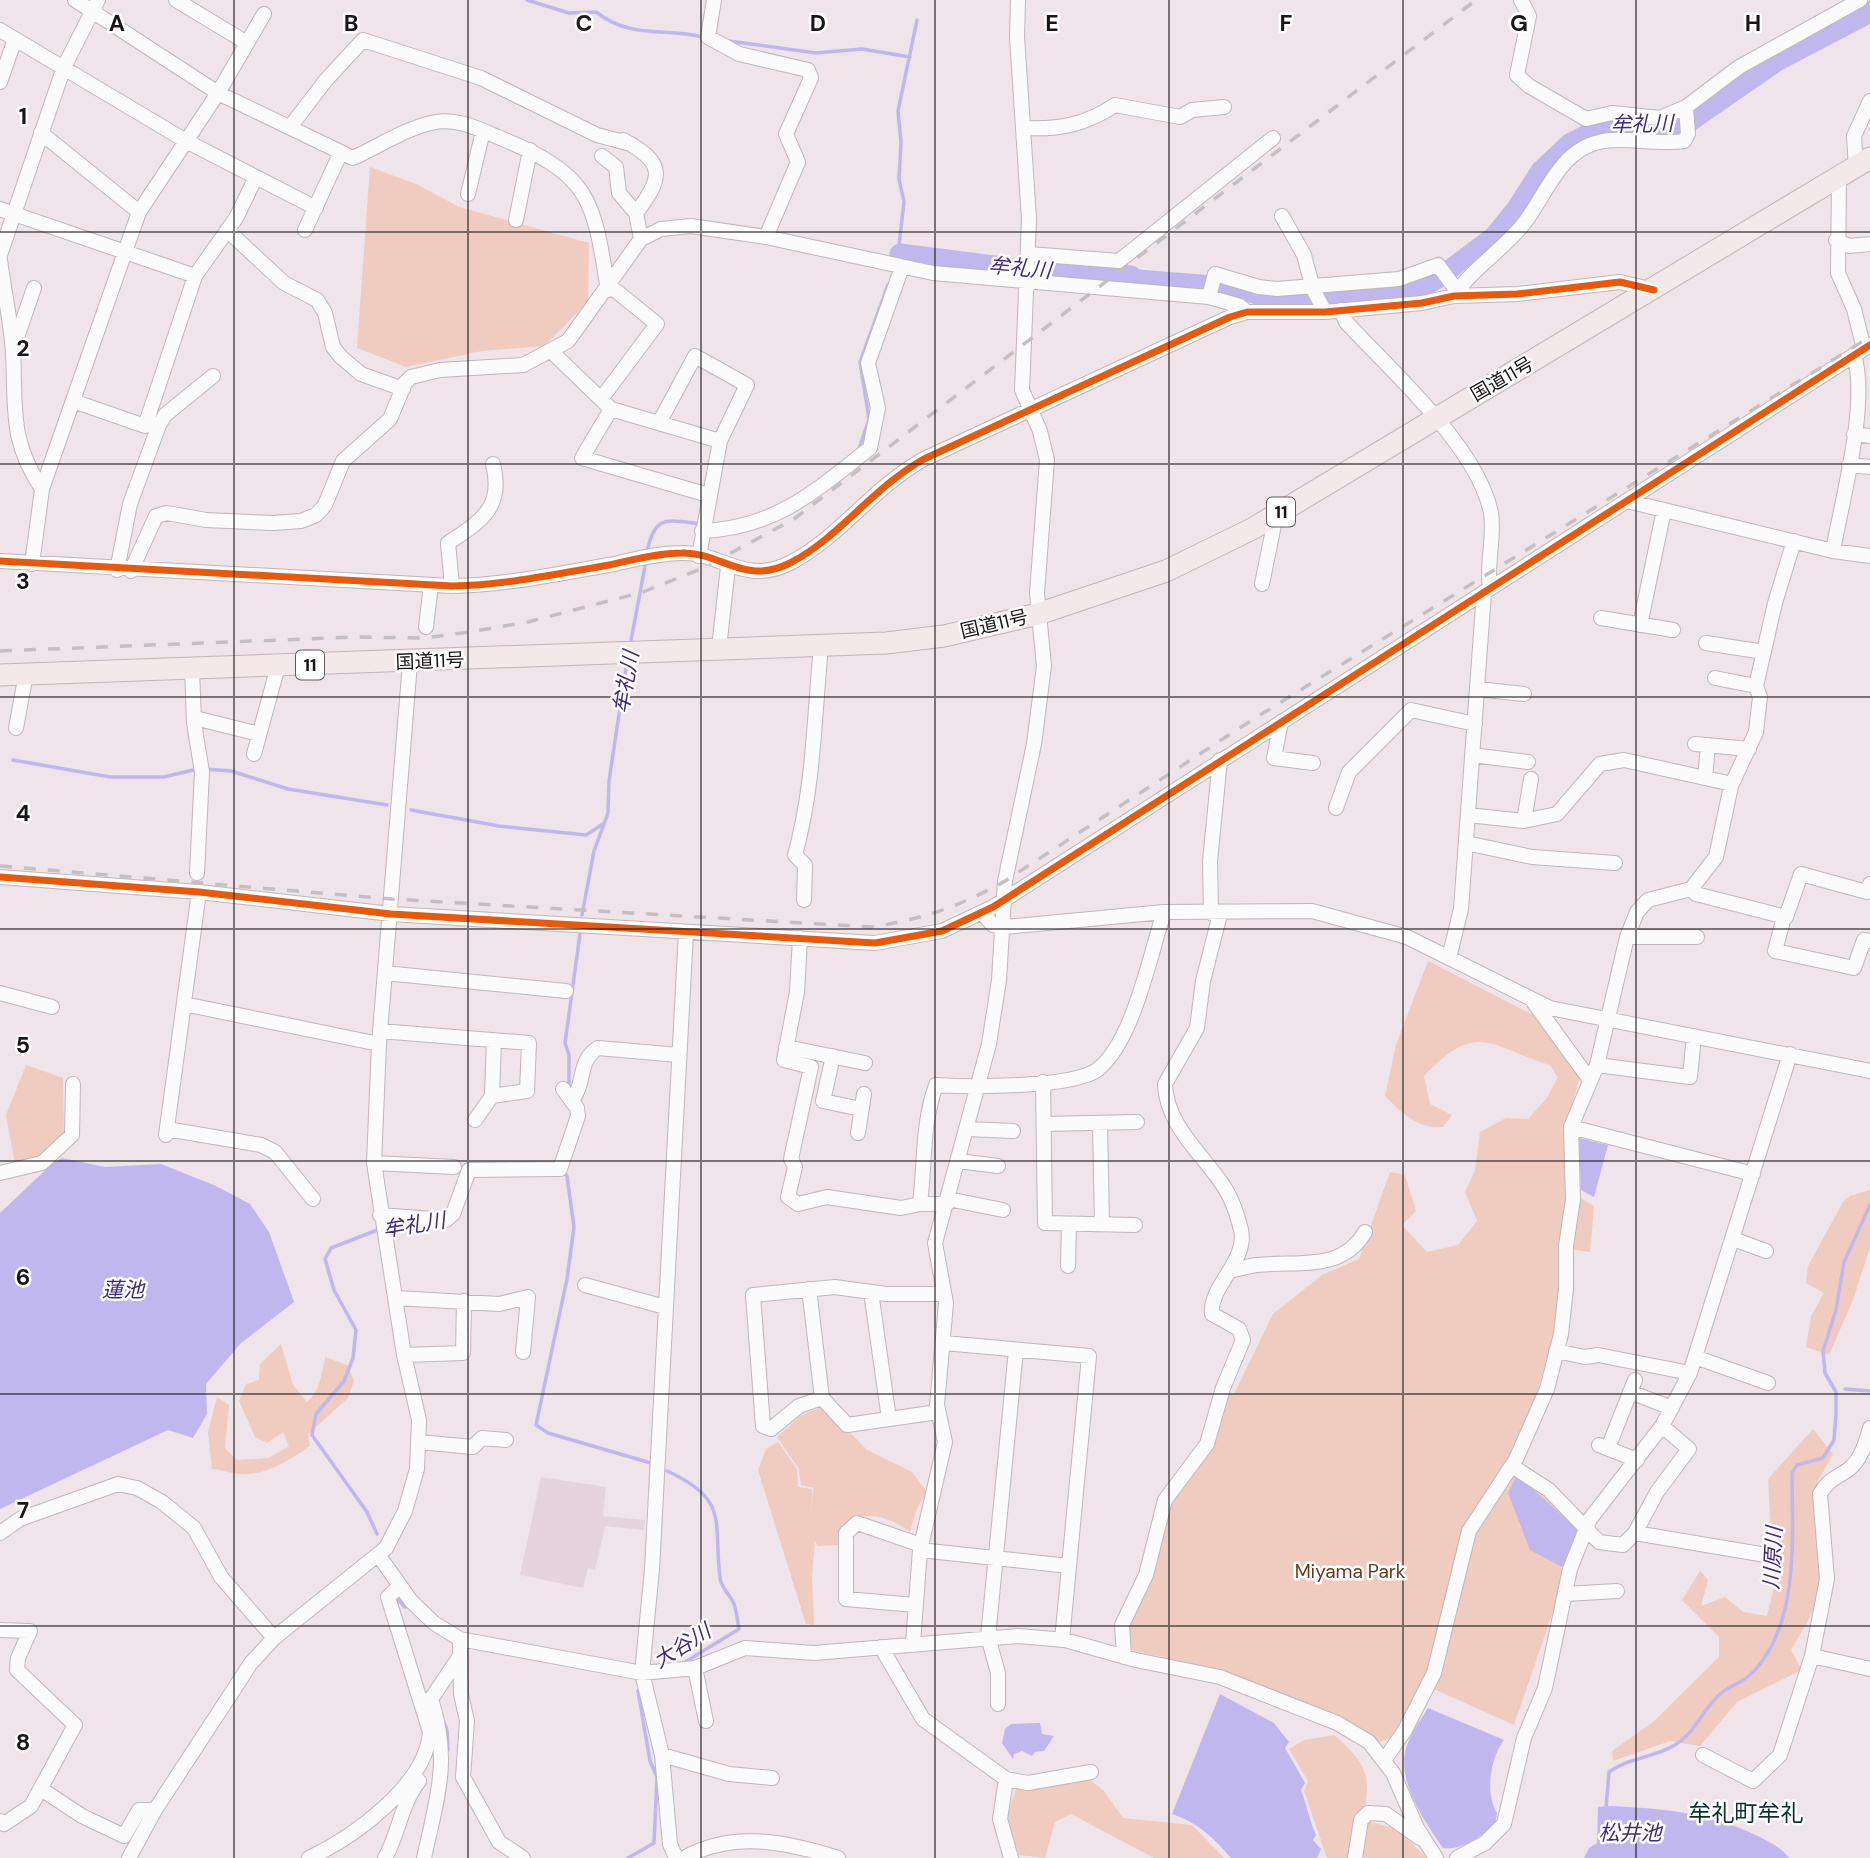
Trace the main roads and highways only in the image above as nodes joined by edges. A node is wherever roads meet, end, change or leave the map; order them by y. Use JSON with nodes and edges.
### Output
{"nodes":[{"id":1,"x":1858,"y":164,"type":"edge"},
{"id":2,"x":0,"y":675,"type":"edge"}],
"edges":[{"from":1,"to":2,"type":"highway","name":"国道11号","number":"11"}]}
